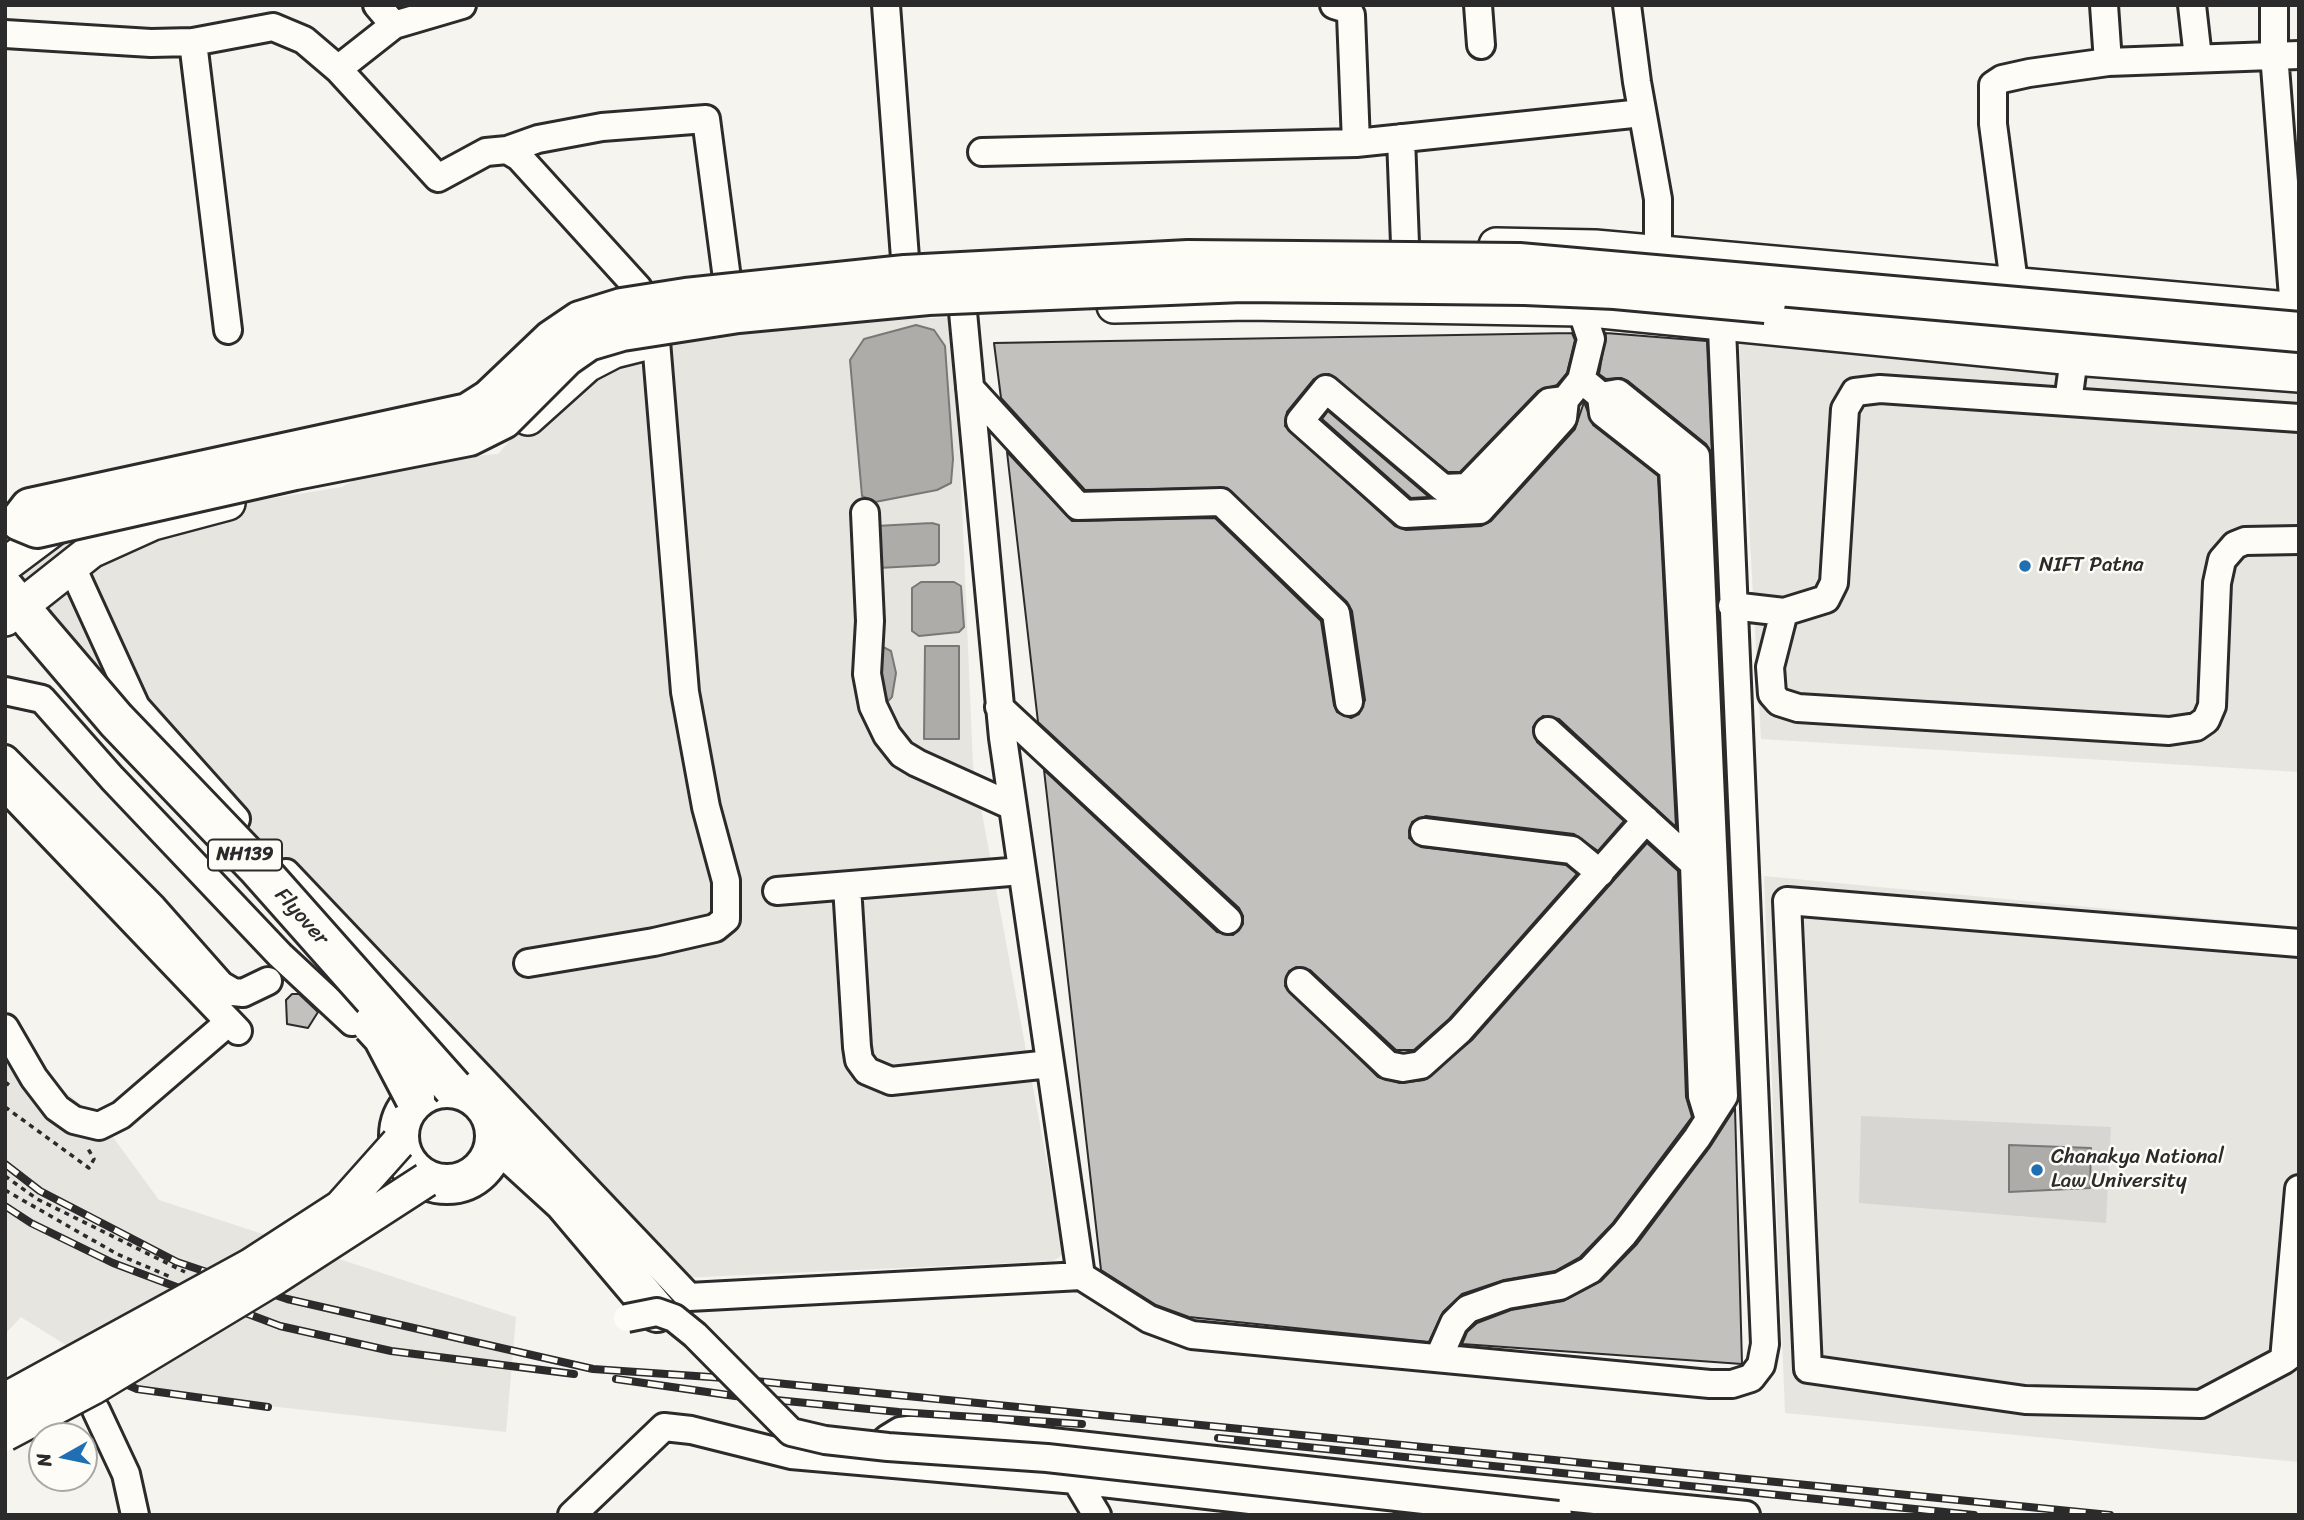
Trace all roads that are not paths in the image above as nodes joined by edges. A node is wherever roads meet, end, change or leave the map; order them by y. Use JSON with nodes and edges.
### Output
{"nodes":[{"id":1,"x":377,"y":5,"type":"edge"},
{"id":2,"x":462,"y":5,"type":"edge"},
{"id":3,"x":886,"y":5,"type":"edge"},
{"id":4,"x":1334,"y":5,"type":"edge"},
{"id":5,"x":1478,"y":5,"type":"edge"},
{"id":6,"x":1627,"y":5,"type":"edge"},
{"id":7,"x":2104,"y":5,"type":"edge"},
{"id":8,"x":2192,"y":5,"type":"edge"},
{"id":9,"x":2274,"y":5,"type":"edge"},
{"id":10,"x":394,"y":25,"type":"junction"},
{"id":11,"x":5,"y":34,"type":"edge"},
{"id":12,"x":193,"y":42,"type":"junction"},
{"id":13,"x":1480,"y":45,"type":"dead end"},
{"id":14,"x":2286,"y":55,"type":"edge"},
{"id":15,"x":2198,"y":58,"type":"junction"},
{"id":16,"x":2108,"y":62,"type":"junction"},
{"id":17,"x":338,"y":69,"type":"junction"},
{"id":18,"x":1642,"y":113,"type":"junction"},
{"id":19,"x":2290,"y":125,"type":"edge"},
{"id":20,"x":1401,"y":138,"type":"junction"},
{"id":21,"x":1356,"y":143,"type":"junction"},
{"id":22,"x":507,"y":150,"type":"junction"},
{"id":23,"x":982,"y":152,"type":"dead end"},
{"id":24,"x":1405,"y":244,"type":"junction"},
{"id":25,"x":1658,"y":253,"type":"junction"},
{"id":26,"x":905,"y":258,"type":"junction"},
{"id":27,"x":1720,"y":258,"type":"junction"},
{"id":28,"x":726,"y":277,"type":"junction"},
{"id":29,"x":2014,"y":284,"type":"junction"},
{"id":30,"x":638,"y":288,"type":"junction"},
{"id":31,"x":1581,"y":309,"type":"junction"},
{"id":32,"x":963,"y":312,"type":"junction"},
{"id":33,"x":2297,"y":317,"type":"edge"},
{"id":34,"x":1721,"y":323,"type":"junction"},
{"id":35,"x":228,"y":330,"type":"dead end"},
{"id":36,"x":734,"y":332,"type":"junction"},
{"id":37,"x":656,"y":341,"type":"junction"},
{"id":38,"x":2299,"y":354,"type":"edge"},
{"id":39,"x":2074,"y":358,"type":"junction"},
{"id":40,"x":2299,"y":375,"type":"edge"},
{"id":41,"x":970,"y":388,"type":"junction"},
{"id":42,"x":1582,"y":392,"type":"junction"},
{"id":43,"x":2068,"y":402,"type":"junction"},
{"id":44,"x":2299,"y":418,"type":"edge"},
{"id":45,"x":243,"y":445,"type":"junction"},
{"id":46,"x":252,"y":498,"type":"junction"},
{"id":47,"x":864,"y":513,"type":"dead end"},
{"id":48,"x":13,"y":520,"type":"edge"},
{"id":49,"x":2299,"y":540,"type":"edge"},
{"id":50,"x":5,"y":565,"type":"edge"},
{"id":51,"x":72,"y":566,"type":"junction"},
{"id":52,"x":1732,"y":606,"type":"junction"},
{"id":53,"x":1784,"y":612,"type":"junction"},
{"id":54,"x":15,"y":617,"type":"edge"},
{"id":55,"x":5,"y":691,"type":"edge"},
{"id":56,"x":1349,"y":702,"type":"dead end"},
{"id":57,"x":999,"y":708,"type":"junction"},
{"id":58,"x":1548,"y":731,"type":"dead end"},
{"id":59,"x":5,"y":759,"type":"edge"},
{"id":60,"x":5,"y":787,"type":"edge"},
{"id":61,"x":1012,"y":806,"type":"junction"},
{"id":62,"x":1646,"y":820,"type":"junction"},
{"id":63,"x":1424,"y":832,"type":"dead end"},
{"id":64,"x":1705,"y":865,"type":"junction"},
{"id":65,"x":1022,"y":871,"type":"junction"},
{"id":66,"x":1600,"y":873,"type":"junction"},
{"id":67,"x":847,"y":886,"type":"junction"},
{"id":68,"x":777,"y":891,"type":"dead end"},
{"id":69,"x":1788,"y":919,"type":"junction"},
{"id":70,"x":1228,"y":920,"type":"dead end"},
{"id":71,"x":1749,"y":920,"type":"junction"},
{"id":72,"x":2299,"y":943,"type":"edge"},
{"id":73,"x":528,"y":963,"type":"dead end"},
{"id":74,"x":268,"y":981,"type":"dead end"},
{"id":75,"x":1300,"y":982,"type":"dead end"},
{"id":76,"x":413,"y":1006,"type":"junction"},
{"id":77,"x":5,"y":1028,"type":"edge"},
{"id":78,"x":1050,"y":1064,"type":"junction"},
{"id":79,"x":453,"y":1088,"type":"junction"},
{"id":80,"x":415,"y":1098,"type":"junction"},
{"id":81,"x":398,"y":1143,"type":"junction"},
{"id":82,"x":492,"y":1149,"type":"junction"},
{"id":83,"x":426,"y":1180,"type":"junction"},
{"id":84,"x":2299,"y":1189,"type":"edge"},
{"id":85,"x":1081,"y":1276,"type":"junction"},
{"id":86,"x":642,"y":1315,"type":"joint"},
{"id":87,"x":2291,"y":1355,"type":"edge"},
{"id":88,"x":1438,"y":1357,"type":"junction"},
{"id":89,"x":5,"y":1401,"type":"edge"},
{"id":90,"x":96,"y":1410,"type":"dead end"},
{"id":91,"x":5,"y":1434,"type":"edge"},
{"id":92,"x":878,"y":1462,"type":"junction"},
{"id":93,"x":1076,"y":1480,"type":"junction"},
{"id":94,"x":1286,"y":1508,"type":"edge"},
{"id":95,"x":1367,"y":1514,"type":"edge"},
{"id":96,"x":135,"y":1515,"type":"edge"},
{"id":97,"x":572,"y":1515,"type":"edge"},
{"id":98,"x":1097,"y":1515,"type":"edge"},
{"id":99,"x":1558,"y":1515,"type":"edge"},
{"id":100,"x":1746,"y":1515,"type":"edge"}],
"edges":[{"from":1,"to":10,"type":"street"},
{"from":2,"to":10,"type":"street"},
{"from":3,"to":26,"type":"street"},
{"from":4,"to":21,"type":"street"},
{"from":5,"to":13,"type":"street"},
{"from":6,"to":18,"type":"street"},
{"from":7,"to":16,"type":"street"},
{"from":8,"to":15,"type":"street"},
{"from":9,"to":14,"type":"street"},
{"from":10,"to":17,"type":"street"},
{"from":11,"to":12,"type":"street"},
{"from":12,"to":17,"type":"street"},
{"from":12,"to":35,"type":"street"},
{"from":14,"to":15,"type":"street"},
{"from":14,"to":19,"type":"street"},
{"from":15,"to":16,"type":"street"},
{"from":16,"to":29,"type":"street"},
{"from":17,"to":22,"type":"street"},
{"from":18,"to":20,"type":"street"},
{"from":18,"to":25,"type":"street"},
{"from":19,"to":33,"type":"street"},
{"from":20,"to":21,"type":"street"},
{"from":20,"to":24,"type":"street"},
{"from":21,"to":23,"type":"street"},
{"from":22,"to":28,"type":"street"},
{"from":22,"to":30,"type":"street"},
{"from":24,"to":25,"type":"main road"},
{"from":24,"to":26,"type":"main road"},
{"from":25,"to":27,"type":"main road"},
{"from":26,"to":28,"type":"main road"},
{"from":27,"to":29,"type":"main road"},
{"from":27,"to":34,"type":"street"},
{"from":28,"to":30,"type":"main road"},
{"from":28,"to":36,"type":"street"},
{"from":29,"to":33,"type":"main road"},
{"from":30,"to":37,"type":"street"},
{"from":30,"to":45,"type":"main road"},
{"from":31,"to":32,"type":"main road"},
{"from":31,"to":34,"type":"main road"},
{"from":31,"to":42,"type":"street"},
{"from":32,"to":36,"type":"main road"},
{"from":32,"to":41,"type":"street"},
{"from":33,"to":48,"type":"highway","bridge":true},
{"from":34,"to":39,"type":"main road"},
{"from":34,"to":52,"type":"street"},
{"from":36,"to":37,"type":"main road"},
{"from":37,"to":46,"type":"main road"},
{"from":37,"to":73,"type":"street"},
{"from":38,"to":48,"type":"highway","bridge":true},
{"from":39,"to":40,"type":"main road"},
{"from":39,"to":43,"type":"street"},
{"from":41,"to":56,"type":"street"},
{"from":41,"to":57,"type":"street"},
{"from":42,"to":42,"type":"street"},
{"from":42,"to":64,"type":"street"},
{"from":43,"to":44,"type":"street"},
{"from":43,"to":53,"type":"street"},
{"from":45,"to":46,"type":"main road"},
{"from":45,"to":50,"type":"main road"},
{"from":46,"to":51,"type":"main road"},
{"from":47,"to":61,"type":"street"},
{"from":49,"to":53,"type":"street"},
{"from":51,"to":54,"type":"main road"},
{"from":51,"to":76,"type":"street"},
{"from":52,"to":53,"type":"street"},
{"from":52,"to":71,"type":"street"},
{"from":54,"to":79,"type":"highway","name":"Flyover","number":"NH139","bridge":true},
{"from":54,"to":80,"type":"highway","name":"Flyover","number":"NH139","bridge":true},
{"from":55,"to":76,"type":"street"},
{"from":57,"to":61,"type":"street"},
{"from":57,"to":70,"type":"street"},
{"from":58,"to":62,"type":"street"},
{"from":59,"to":74,"type":"street"},
{"from":60,"to":77,"type":"street"},
{"from":61,"to":65,"type":"street"},
{"from":62,"to":64,"type":"street"},
{"from":62,"to":66,"type":"street"},
{"from":63,"to":66,"type":"street"},
{"from":64,"to":88,"type":"street"},
{"from":65,"to":67,"type":"street"},
{"from":65,"to":78,"type":"street"},
{"from":66,"to":75,"type":"street"},
{"from":67,"to":68,"type":"street"},
{"from":67,"to":78,"type":"street"},
{"from":69,"to":71,"type":"street"},
{"from":69,"to":72,"type":"street"},
{"from":69,"to":87,"type":"street"},
{"from":71,"to":88,"type":"street"},
{"from":76,"to":85,"type":"street"},
{"from":78,"to":85,"type":"street"},
{"from":79,"to":80,"type":"highway"},
{"from":79,"to":82,"type":"highway","name":"Flyover","number":"NH139"},
{"from":80,"to":81,"type":"highway"},
{"from":81,"to":83,"type":"highway"},
{"from":81,"to":89,"type":"main road","bridge":true},
{"from":82,"to":83,"type":"highway"},
{"from":82,"to":86,"type":"highway","number":"NH139"},
{"from":83,"to":91,"type":"main road","bridge":true},
{"from":84,"to":87,"type":"street"},
{"from":85,"to":88,"type":"street"},
{"from":86,"to":99,"type":"street","bridge":true},
{"from":90,"to":96,"type":"street"},
{"from":92,"to":93,"type":"street"},
{"from":92,"to":97,"type":"street"},
{"from":92,"to":100,"type":"street"},
{"from":93,"to":94,"type":"street"},
{"from":93,"to":98,"type":"street"},
{"from":94,"to":95,"type":"street"}]}
